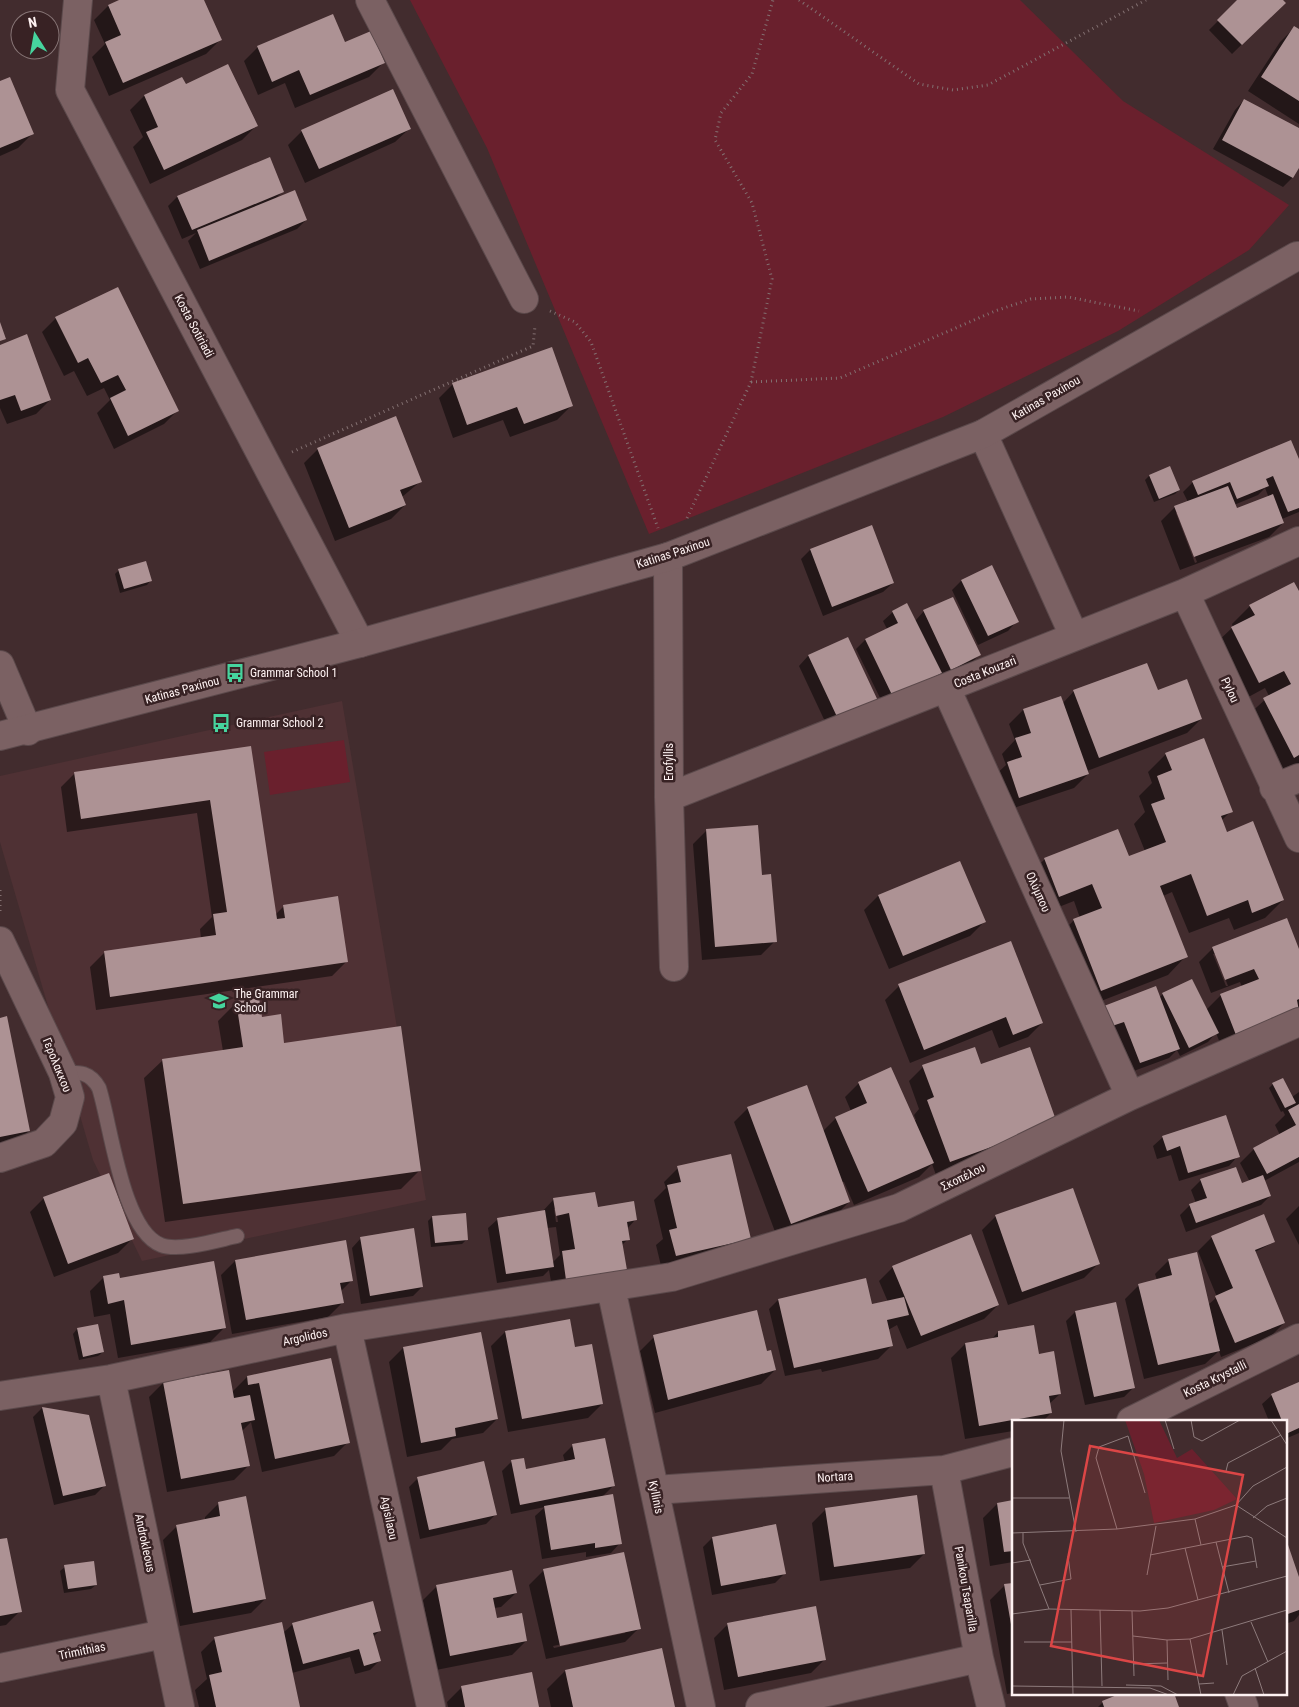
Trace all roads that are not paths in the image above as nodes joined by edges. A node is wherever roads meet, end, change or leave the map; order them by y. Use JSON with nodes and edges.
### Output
{"nodes":[{"id":1,"x":78,"y":0,"type":"edge"},
{"id":2,"x":370,"y":0,"type":"edge"},
{"id":3,"x":1298,"y":255,"type":"edge"},
{"id":4,"x":531,"y":302,"type":"road end"},
{"id":5,"x":983,"y":434,"type":"junction"},
{"id":6,"x":1299,"y":541,"type":"edge"},
{"id":7,"x":668,"y":556,"type":"junction"},
{"id":8,"x":1185,"y":593,"type":"junction"},
{"id":9,"x":1074,"y":636,"type":"junction"},
{"id":10,"x":360,"y":643,"type":"junction"},
{"id":11,"x":0,"y":665,"type":"edge"},
{"id":12,"x":946,"y":688,"type":"junction"},
{"id":13,"x":28,"y":731,"type":"junction"},
{"id":14,"x":0,"y":736,"type":"edge"},
{"id":15,"x":1287,"y":783,"type":"edge"},
{"id":16,"x":669,"y":797,"type":"junction"},
{"id":17,"x":1299,"y":838,"type":"edge"},
{"id":18,"x":0,"y":941,"type":"edge"},
{"id":19,"x":674,"y":967,"type":"dead end"},
{"id":20,"x":1299,"y":1022,"type":"edge"},
{"id":21,"x":63,"y":1073,"type":"junction"},
{"id":22,"x":1130,"y":1096,"type":"junction"},
{"id":23,"x":0,"y":1158,"type":"edge"},
{"id":24,"x":237,"y":1236,"type":"dead end"},
{"id":25,"x":611,"y":1288,"type":"junction"},
{"id":26,"x":347,"y":1328,"type":"junction"},
{"id":27,"x":1299,"y":1338,"type":"edge"},
{"id":28,"x":111,"y":1379,"type":"junction"},
{"id":29,"x":0,"y":1396,"type":"edge"},
{"id":30,"x":1133,"y":1420,"type":"edge"},
{"id":31,"x":1012,"y":1452,"type":"edge"},
{"id":32,"x":944,"y":1470,"type":"junction"},
{"id":33,"x":655,"y":1490,"type":"junction"},
{"id":34,"x":164,"y":1634,"type":"junction"},
{"id":35,"x":979,"y":1658,"type":"junction"},
{"id":36,"x":0,"y":1668,"type":"edge"},
{"id":37,"x":1239,"y":1694,"type":"edge"},
{"id":38,"x":180,"y":1707,"type":"edge"},
{"id":39,"x":431,"y":1707,"type":"edge"},
{"id":40,"x":701,"y":1707,"type":"edge"},
{"id":41,"x":760,"y":1707,"type":"edge"},
{"id":42,"x":991,"y":1707,"type":"edge"},
{"id":43,"x":1244,"y":1707,"type":"edge"}],
"edges":[{"from":1,"to":10,"type":"street","name":"Kosta Sotiriadi"},
{"from":2,"to":4,"type":"street"},
{"from":3,"to":5,"type":"street","name":"Katinas Paxinou"},
{"from":5,"to":7,"type":"street","name":"Katinas Paxinou"},
{"from":5,"to":9,"type":"street"},
{"from":6,"to":8,"type":"street","name":"Costa Kouzari"},
{"from":7,"to":10,"type":"street","name":"Katinas Paxinou"},
{"from":7,"to":16,"type":"street","name":"Erofyllis"},
{"from":8,"to":9,"type":"street","name":"Costa Kouzari"},
{"from":8,"to":15,"type":"street","name":"Pylou"},
{"from":9,"to":12,"type":"street","name":"Costa Kouzari"},
{"from":10,"to":13,"type":"street","name":"Katinas Paxinou"},
{"from":11,"to":13,"type":"street"},
{"from":12,"to":16,"type":"street","name":"Costa Kouzari"},
{"from":12,"to":22,"type":"street","name":"Ολύμπου"},
{"from":13,"to":14,"type":"street","name":"Katinas Paxinou"},
{"from":15,"to":17,"type":"street","name":"Pylou"},
{"from":16,"to":19,"type":"street","name":"Erofyllis"},
{"from":18,"to":21,"type":"street","name":"Γερολακκου"},
{"from":20,"to":22,"type":"street","name":"Σκοπέλου"},
{"from":21,"to":23,"type":"street","name":"Γερολακκου"},
{"from":21,"to":24,"type":"lane"},
{"from":22,"to":25,"type":"street","name":"Σκοπέλου"},
{"from":25,"to":26,"type":"street","name":"Argolidos"},
{"from":25,"to":33,"type":"street","name":"Kyllinis"},
{"from":26,"to":28,"type":"street","name":"Argolidos"},
{"from":26,"to":39,"type":"street","name":"Agisilaou"},
{"from":27,"to":30,"type":"street","name":"Kosta Krystalli"},
{"from":28,"to":29,"type":"street","name":"Argolidos"},
{"from":28,"to":34,"type":"street","name":"Androkleous"},
{"from":31,"to":32,"type":"street","name":"Nortara"},
{"from":32,"to":33,"type":"street","name":"Nortara"},
{"from":32,"to":35,"type":"street","name":"Panikou Tsaparilla"},
{"from":33,"to":40,"type":"street","name":"Kyllinis"},
{"from":34,"to":36,"type":"street","name":"Trimithias"},
{"from":34,"to":38,"type":"street","name":"Androkleous"},
{"from":35,"to":41,"type":"street"},
{"from":35,"to":42,"type":"street","name":"Panikou Tsaparilla"},
{"from":37,"to":43,"type":"street"}]}
